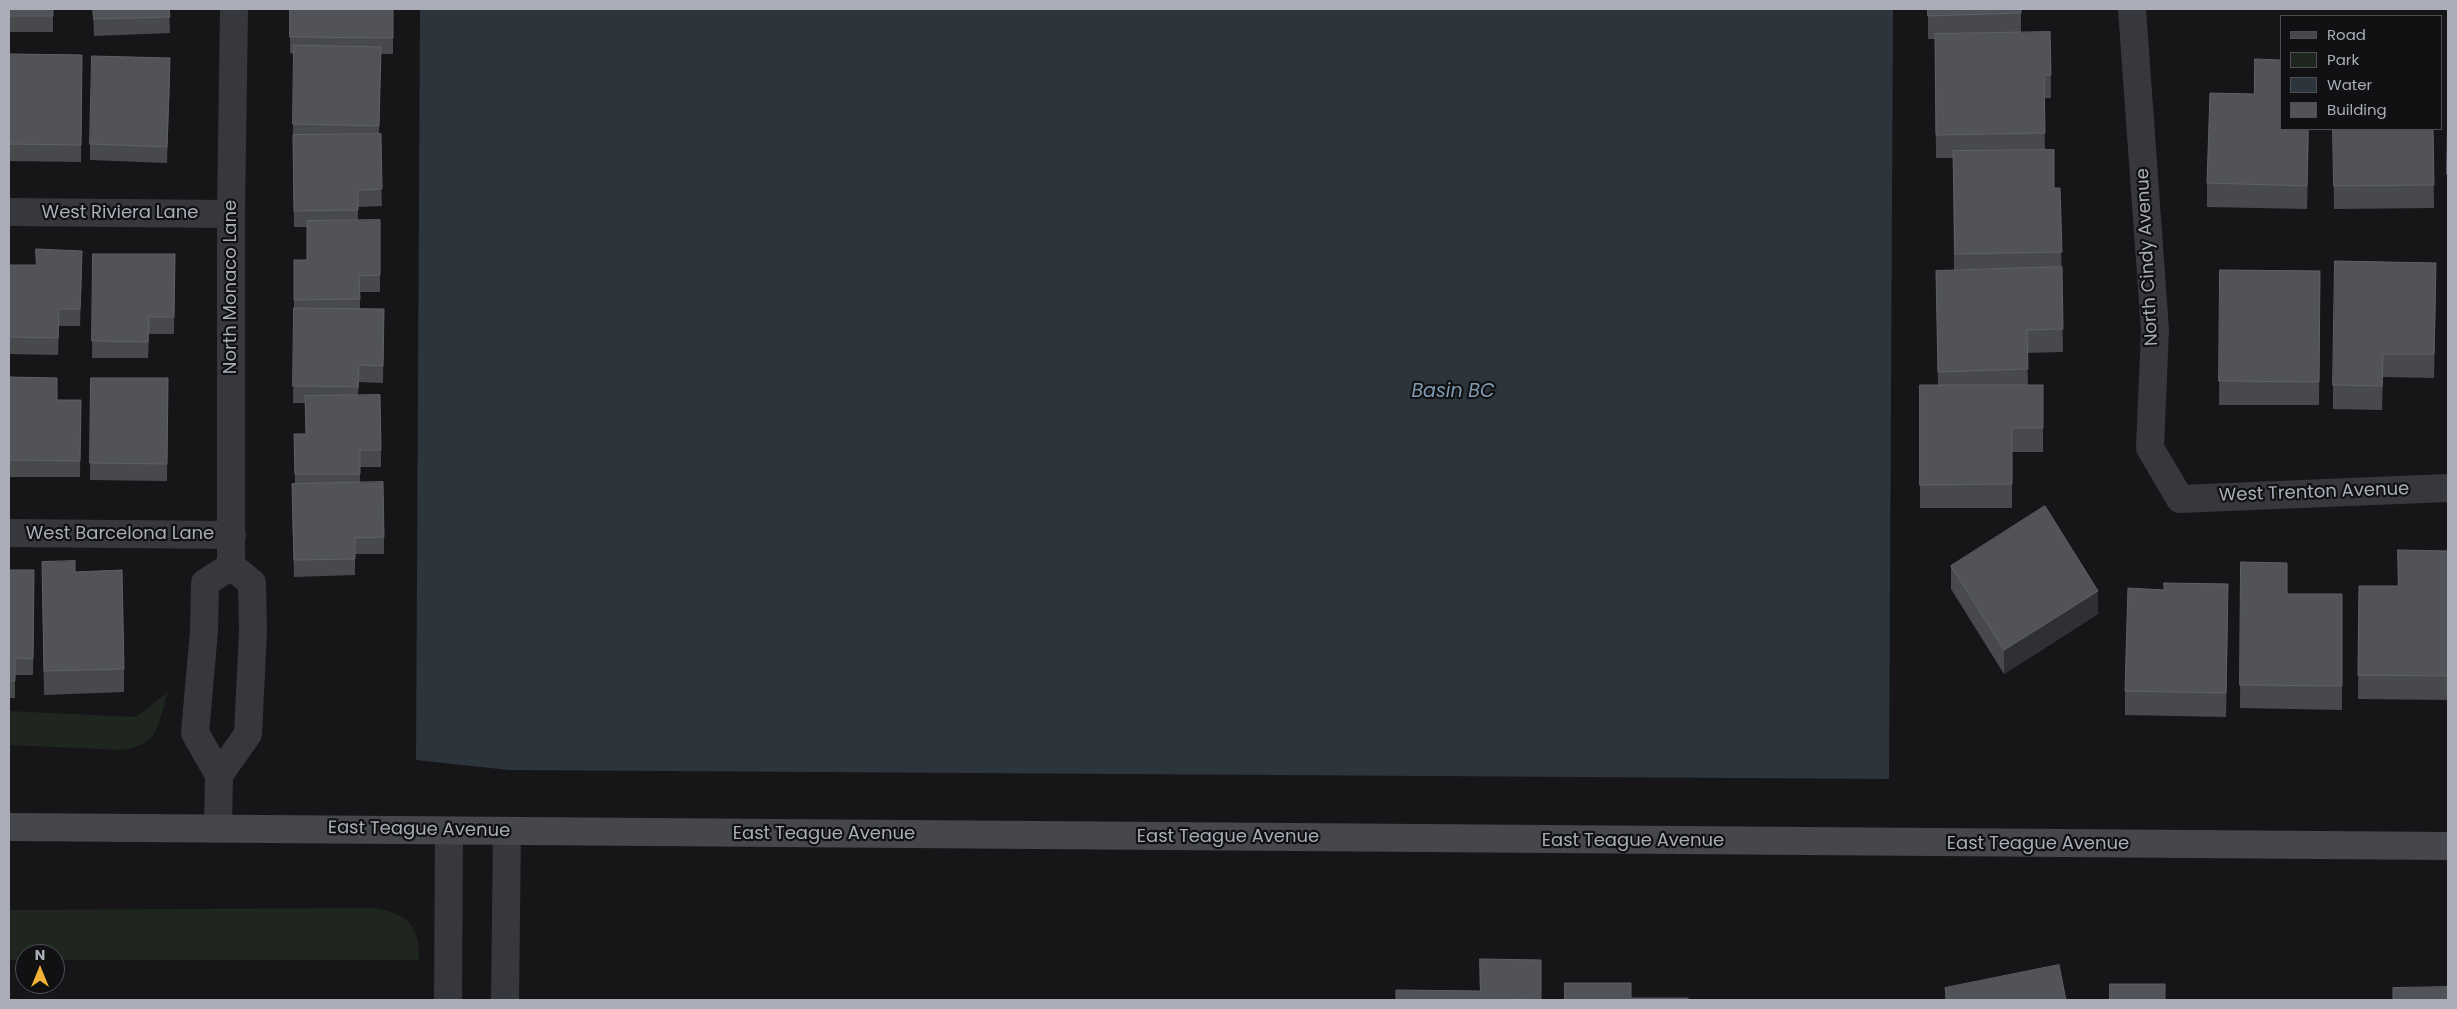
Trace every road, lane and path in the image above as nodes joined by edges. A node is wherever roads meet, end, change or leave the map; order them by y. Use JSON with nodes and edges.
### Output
{"nodes":[{"id":1,"x":234,"y":9,"type":"edge"},
{"id":2,"x":2132,"y":9,"type":"edge"},
{"id":3,"x":9,"y":212,"type":"edge"},
{"id":4,"x":230,"y":214,"type":"junction"},
{"id":5,"x":2448,"y":488,"type":"edge"},
{"id":6,"x":2180,"y":499,"type":"joint"},
{"id":7,"x":9,"y":534,"type":"edge"},
{"id":8,"x":232,"y":535,"type":"junction"},
{"id":9,"x":230,"y":566,"type":"junction"},
{"id":10,"x":219,"y":775,"type":"junction"},
{"id":11,"x":9,"y":827,"type":"edge"},
{"id":12,"x":218,"y":828,"type":"junction"},
{"id":13,"x":449,"y":830,"type":"junction"},
{"id":14,"x":507,"y":831,"type":"junction"},
{"id":15,"x":2448,"y":846,"type":"edge"},
{"id":16,"x":448,"y":1000,"type":"edge"},
{"id":17,"x":505,"y":1000,"type":"edge"}],
"edges":[{"from":1,"to":4,"type":"street","name":"North Monaco Lane"},
{"from":2,"to":6,"type":"street","name":"North Cindy Avenue"},
{"from":3,"to":4,"type":"street","name":"West Riviera Lane"},
{"from":4,"to":8,"type":"street","name":"North Monaco Lane"},
{"from":5,"to":6,"type":"street","name":"West Trenton Avenue"},
{"from":7,"to":8,"type":"street","name":"West Barcelona Lane"},
{"from":8,"to":9,"type":"street","name":"North Monaco Lane"},
{"from":9,"to":10,"type":"street"},
{"from":9,"to":10,"type":"street"},
{"from":10,"to":12,"type":"street"},
{"from":11,"to":12,"type":"street","name":"East Teague Avenue"},
{"from":12,"to":13,"type":"street","name":"East Teague Avenue"},
{"from":13,"to":14,"type":"street","name":"East Teague Avenue"},
{"from":13,"to":16,"type":"street"},
{"from":14,"to":15,"type":"street","name":"East Teague Avenue"},
{"from":14,"to":17,"type":"street"}]}
